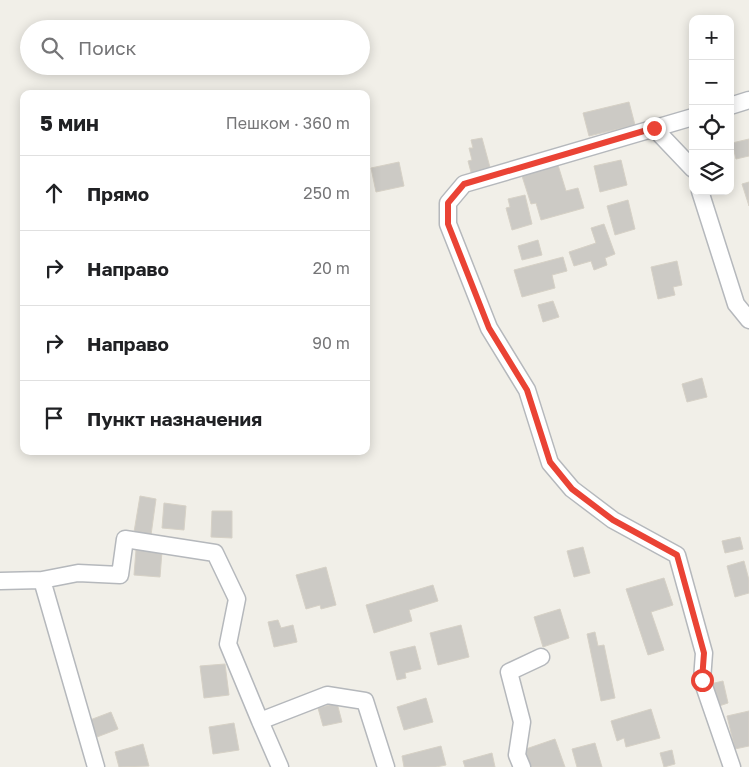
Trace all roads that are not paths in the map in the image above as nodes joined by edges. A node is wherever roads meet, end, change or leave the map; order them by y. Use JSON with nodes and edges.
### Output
{"nodes":[{"id":1,"x":749,"y":100,"type":"edge"},
{"id":2,"x":733,"y":105,"type":"edge"},
{"id":3,"x":689,"y":118,"type":"edge"},
{"id":4,"x":654,"y":128,"type":"junction"},
{"id":5,"x":689,"y":165,"type":"edge"},
{"id":6,"x":701,"y":195,"type":"edge"},
{"id":7,"x":749,"y":320,"type":"edge"},
{"id":8,"x":42,"y":580,"type":"junction"},
{"id":9,"x":0,"y":582,"type":"edge"},
{"id":10,"x":541,"y":657,"type":"dead end"},
{"id":11,"x":260,"y":721,"type":"junction"},
{"id":12,"x":96,"y":767,"type":"edge"},
{"id":13,"x":280,"y":767,"type":"edge"},
{"id":14,"x":386,"y":767,"type":"edge"},
{"id":15,"x":522,"y":767,"type":"edge"},
{"id":16,"x":732,"y":767,"type":"edge"}],
"edges":[{"from":1,"to":2,"type":"street"},
{"from":3,"to":4,"type":"street"},
{"from":4,"to":5,"type":"street"},
{"from":4,"to":16,"type":"street"},
{"from":6,"to":7,"type":"street"},
{"from":8,"to":9,"type":"street"},
{"from":8,"to":11,"type":"street"},
{"from":8,"to":12,"type":"street"},
{"from":10,"to":15,"type":"street"},
{"from":11,"to":13,"type":"street"},
{"from":11,"to":14,"type":"street"}]}
